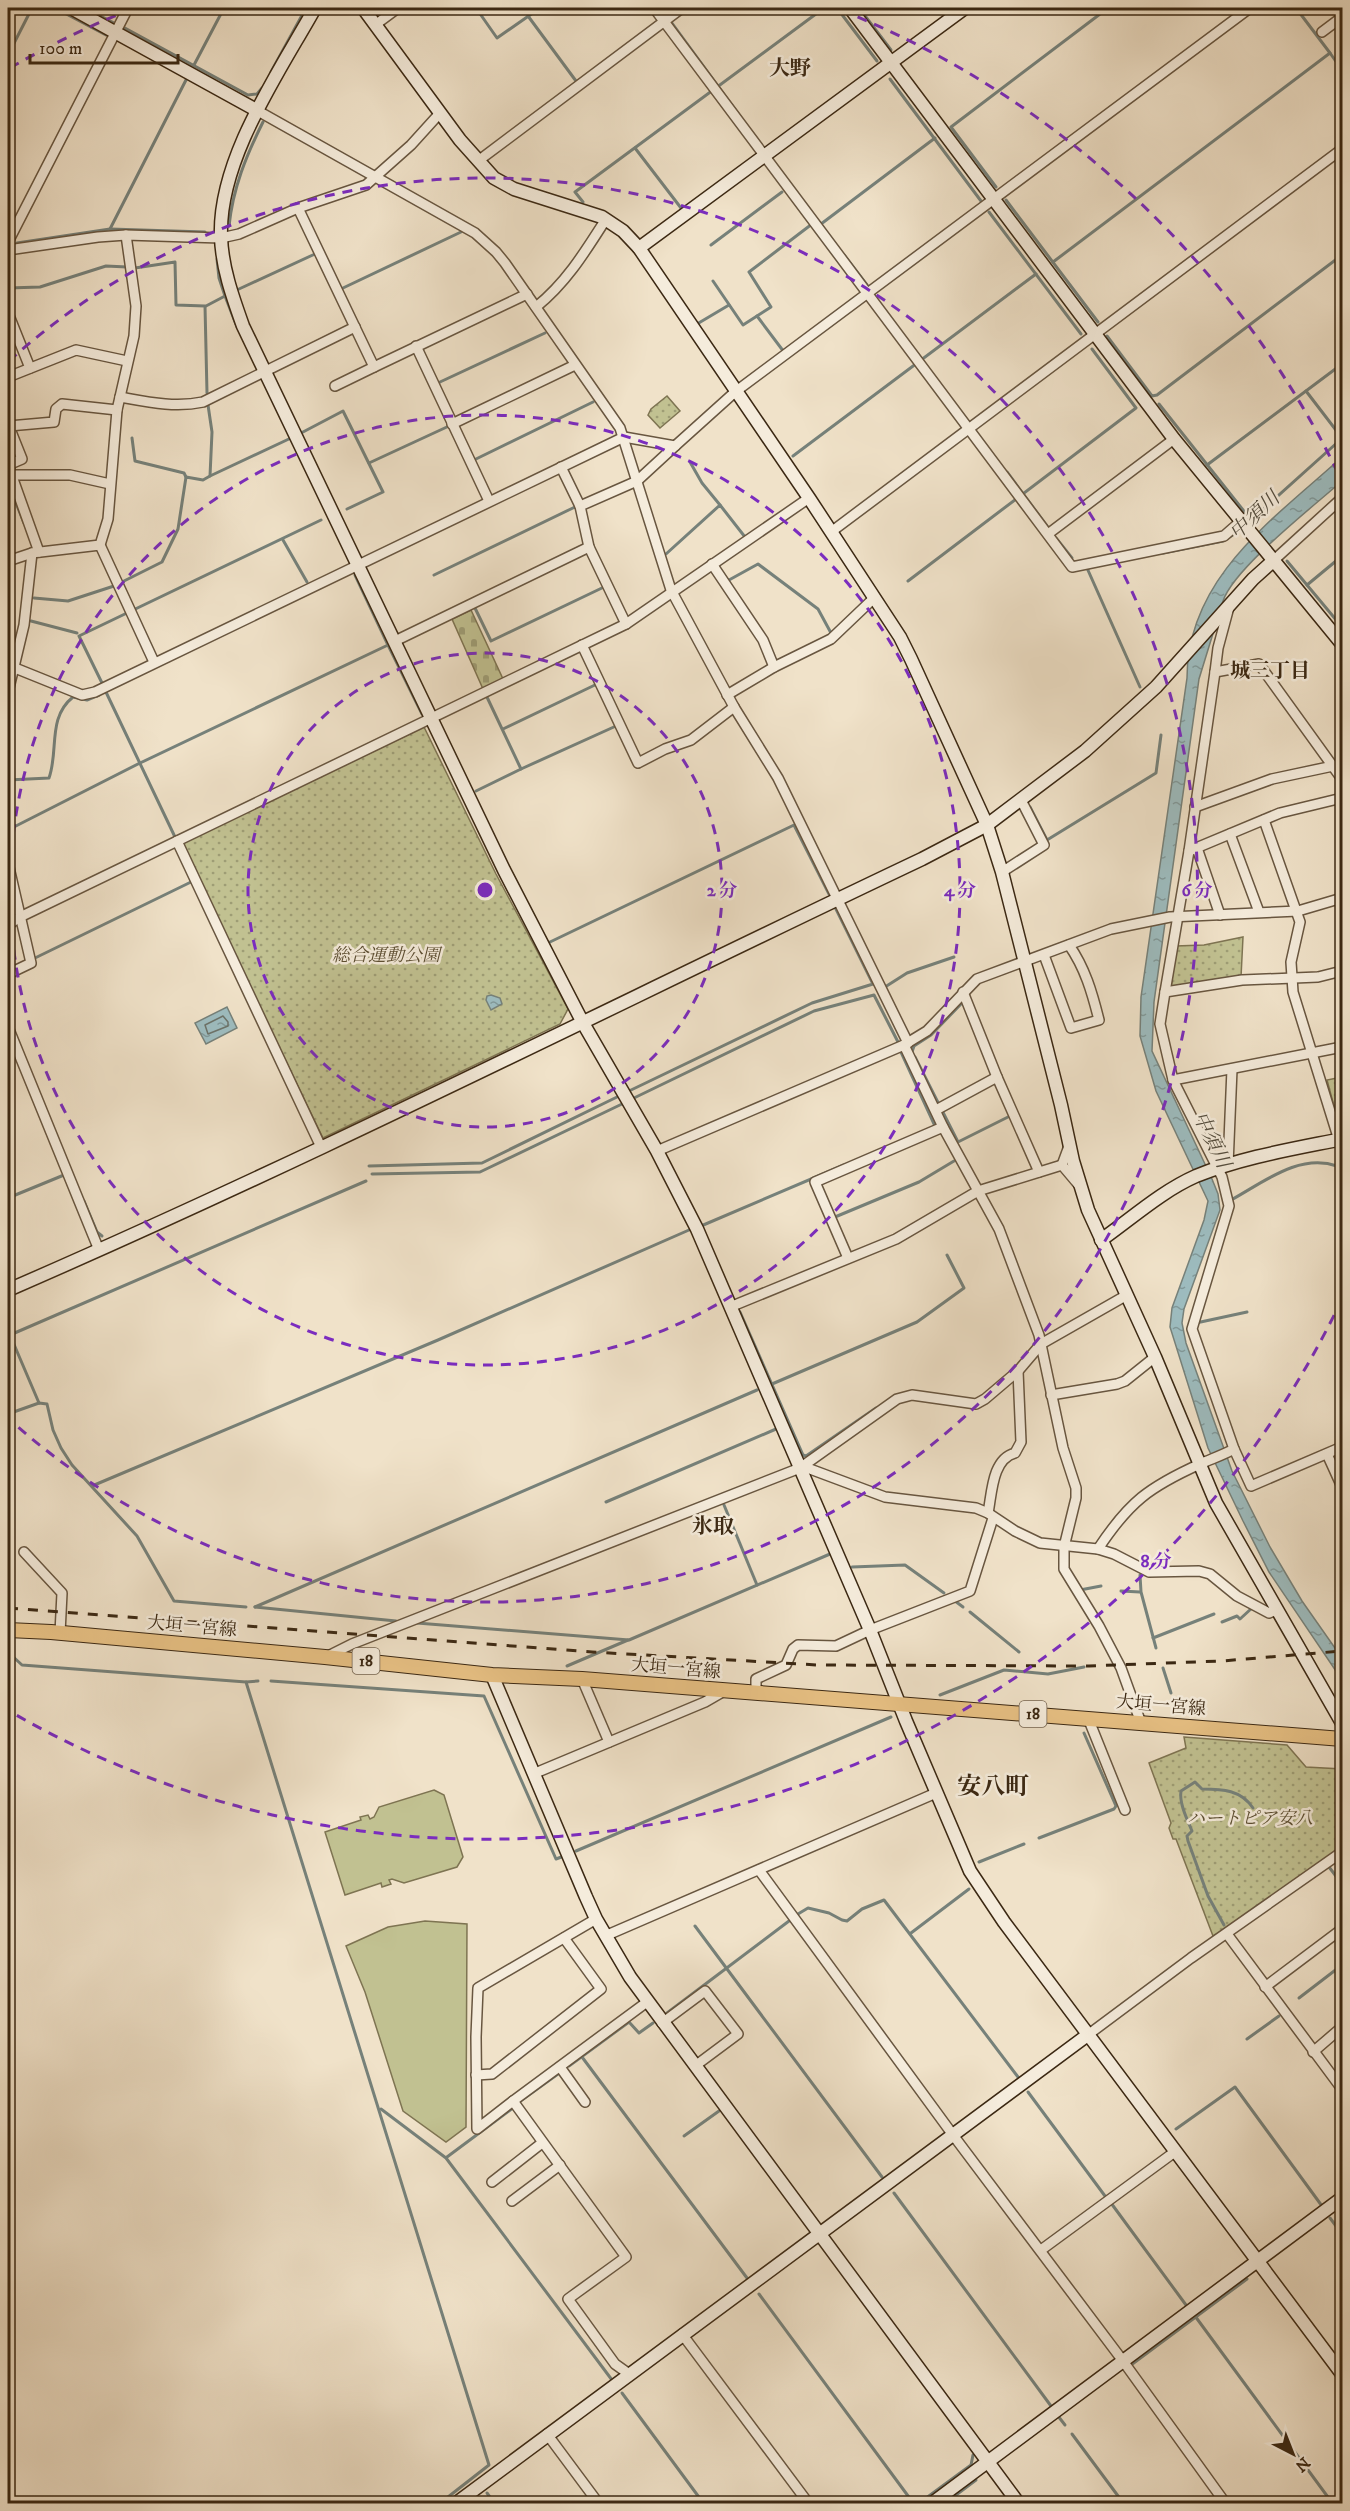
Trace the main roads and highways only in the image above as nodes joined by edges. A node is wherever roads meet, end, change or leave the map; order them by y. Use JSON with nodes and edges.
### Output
{"nodes":[{"id":1,"x":8,"y":1630,"type":"edge"},
{"id":2,"x":1342,"y":1739,"type":"edge"}],
"edges":[{"from":1,"to":2,"type":"main road","name":"大垣一宮線","number":"18"}]}
